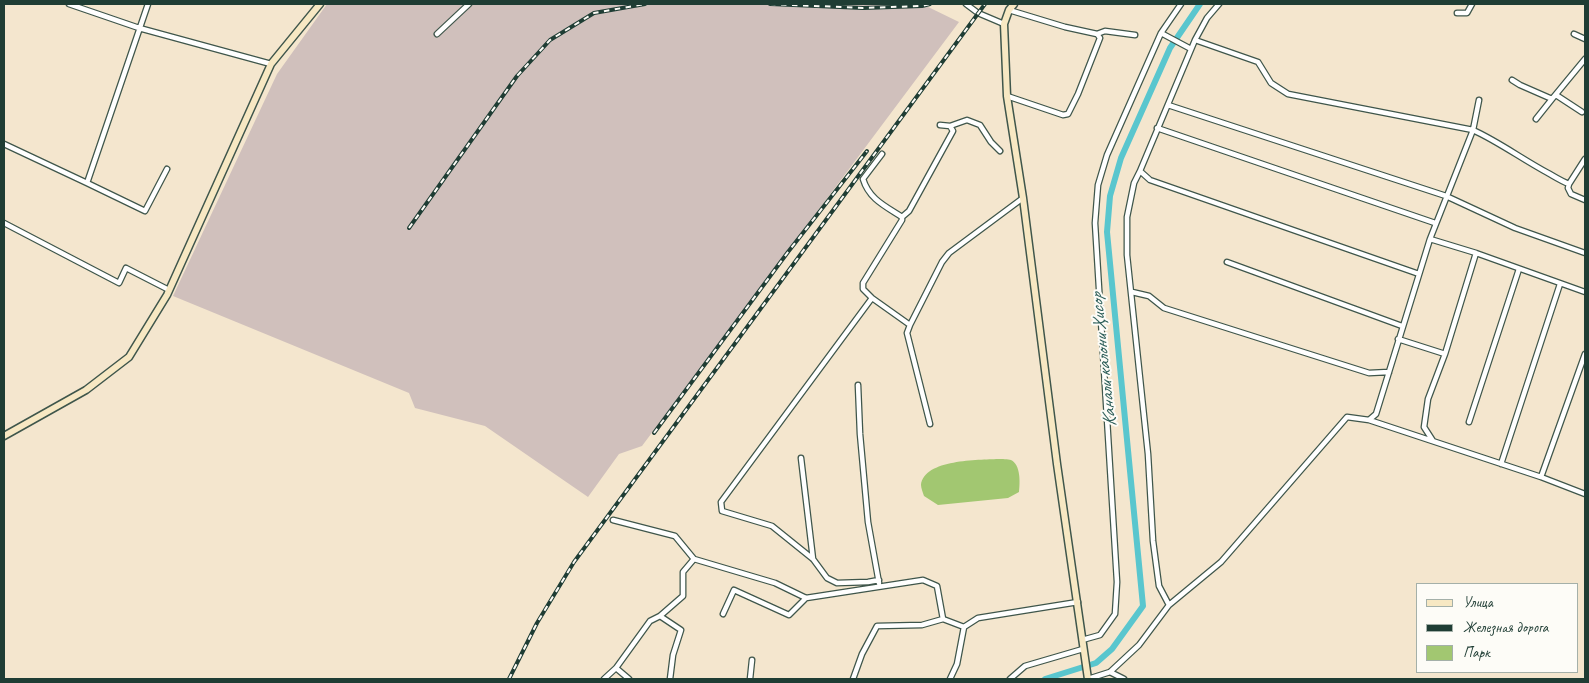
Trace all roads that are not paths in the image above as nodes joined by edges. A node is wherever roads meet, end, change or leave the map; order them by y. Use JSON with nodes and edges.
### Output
{"nodes":[{"id":1,"x":69,"y":4,"type":"edge"},
{"id":2,"x":148,"y":4,"type":"edge"},
{"id":3,"x":320,"y":4,"type":"edge"},
{"id":4,"x":469,"y":4,"type":"edge"},
{"id":5,"x":966,"y":4,"type":"edge"},
{"id":6,"x":1014,"y":4,"type":"edge"},
{"id":7,"x":1181,"y":4,"type":"edge"},
{"id":8,"x":1219,"y":4,"type":"edge"},
{"id":9,"x":1472,"y":4,"type":"edge"},
{"id":10,"x":1009,"y":10,"type":"junction"},
{"id":11,"x":1458,"y":13,"type":"dead end"},
{"id":12,"x":1004,"y":24,"type":"junction"},
{"id":13,"x":139,"y":28,"type":"junction"},
{"id":14,"x":437,"y":34,"type":"dead end"},
{"id":15,"x":1097,"y":34,"type":"junction"},
{"id":16,"x":1163,"y":34,"type":"junction"},
{"id":17,"x":1574,"y":34,"type":"dead end"},
{"id":18,"x":1135,"y":36,"type":"dead end"},
{"id":19,"x":1585,"y":39,"type":"edge"},
{"id":20,"x":1195,"y":40,"type":"junction"},
{"id":21,"x":1189,"y":48,"type":"junction"},
{"id":22,"x":1585,"y":60,"type":"edge"},
{"id":23,"x":271,"y":64,"type":"junction"},
{"id":24,"x":1512,"y":80,"type":"dead end"},
{"id":25,"x":1008,"y":96,"type":"junction"},
{"id":26,"x":1554,"y":97,"type":"junction"},
{"id":27,"x":1479,"y":100,"type":"dead end"},
{"id":28,"x":1168,"y":104,"type":"junction"},
{"id":29,"x":1582,"y":112,"type":"dead end"},
{"id":30,"x":1536,"y":119,"type":"dead end"},
{"id":31,"x":940,"y":125,"type":"dead end"},
{"id":32,"x":950,"y":126,"type":"junction"},
{"id":33,"x":1157,"y":128,"type":"junction"},
{"id":34,"x":1473,"y":130,"type":"junction"},
{"id":35,"x":4,"y":144,"type":"edge"},
{"id":36,"x":1000,"y":151,"type":"dead end"},
{"id":37,"x":882,"y":154,"type":"dead end"},
{"id":38,"x":1585,"y":159,"type":"edge"},
{"id":39,"x":167,"y":169,"type":"dead end"},
{"id":40,"x":1140,"y":171,"type":"junction"},
{"id":41,"x":87,"y":183,"type":"junction"},
{"id":42,"x":1569,"y":184,"type":"junction"},
{"id":43,"x":1446,"y":196,"type":"junction"},
{"id":44,"x":1023,"y":198,"type":"junction"},
{"id":45,"x":1585,"y":200,"type":"edge"},
{"id":46,"x":902,"y":217,"type":"junction"},
{"id":47,"x":1435,"y":223,"type":"junction"},
{"id":48,"x":4,"y":224,"type":"edge"},
{"id":49,"x":1430,"y":239,"type":"junction"},
{"id":50,"x":1476,"y":253,"type":"junction"},
{"id":51,"x":1585,"y":253,"type":"edge"},
{"id":52,"x":1227,"y":262,"type":"dead end"},
{"id":53,"x":1519,"y":269,"type":"junction"},
{"id":54,"x":1418,"y":274,"type":"junction"},
{"id":55,"x":1560,"y":284,"type":"junction"},
{"id":56,"x":169,"y":290,"type":"junction"},
{"id":57,"x":1132,"y":292,"type":"junction"},
{"id":58,"x":1585,"y":292,"type":"edge"},
{"id":59,"x":872,"y":298,"type":"junction"},
{"id":60,"x":910,"y":325,"type":"junction"},
{"id":61,"x":1402,"y":326,"type":"junction"},
{"id":62,"x":1398,"y":339,"type":"junction"},
{"id":63,"x":1445,"y":354,"type":"junction"},
{"id":64,"x":1585,"y":354,"type":"edge"},
{"id":65,"x":1389,"y":372,"type":"junction"},
{"id":66,"x":858,"y":386,"type":"dead end"},
{"id":67,"x":1370,"y":420,"type":"junction"},
{"id":68,"x":1469,"y":422,"type":"dead end"},
{"id":69,"x":930,"y":424,"type":"dead end"},
{"id":70,"x":4,"y":436,"type":"edge"},
{"id":71,"x":1433,"y":441,"type":"junction"},
{"id":72,"x":802,"y":458,"type":"dead end"},
{"id":73,"x":1501,"y":464,"type":"junction"},
{"id":74,"x":1541,"y":477,"type":"junction"},
{"id":75,"x":1585,"y":486,"type":"edge"},
{"id":76,"x":1584,"y":493,"type":"edge"},
{"id":77,"x":613,"y":520,"type":"dead end"},
{"id":78,"x":694,"y":559,"type":"junction"},
{"id":79,"x":813,"y":559,"type":"junction"},
{"id":80,"x":879,"y":580,"type":"junction"},
{"id":81,"x":879,"y":586,"type":"junction"},
{"id":82,"x":806,"y":598,"type":"junction"},
{"id":83,"x":1078,"y":602,"type":"junction"},
{"id":84,"x":1169,"y":605,"type":"junction"},
{"id":85,"x":723,"y":614,"type":"dead end"},
{"id":86,"x":660,"y":616,"type":"junction"},
{"id":87,"x":943,"y":619,"type":"junction"},
{"id":88,"x":964,"y":627,"type":"junction"},
{"id":89,"x":1082,"y":640,"type":"junction"},
{"id":90,"x":1083,"y":649,"type":"junction"},
{"id":91,"x":752,"y":660,"type":"dead end"},
{"id":92,"x":616,"y":668,"type":"junction"},
{"id":93,"x":1110,"y":672,"type":"junction"},
{"id":94,"x":604,"y":679,"type":"edge"},
{"id":95,"x":629,"y":679,"type":"edge"},
{"id":96,"x":670,"y":679,"type":"edge"},
{"id":97,"x":750,"y":679,"type":"edge"},
{"id":98,"x":853,"y":679,"type":"edge"},
{"id":99,"x":950,"y":679,"type":"edge"},
{"id":100,"x":1010,"y":679,"type":"edge"},
{"id":101,"x":1088,"y":679,"type":"edge"},
{"id":102,"x":1124,"y":679,"type":"edge"}],
"edges":[{"from":1,"to":13,"type":"street"},
{"from":2,"to":13,"type":"street"},
{"from":3,"to":23,"type":"main road"},
{"from":4,"to":14,"type":"street"},
{"from":5,"to":12,"type":"street"},
{"from":6,"to":10,"type":"main road"},
{"from":7,"to":16,"type":"street"},
{"from":8,"to":20,"type":"street"},
{"from":9,"to":11,"type":"street"},
{"from":10,"to":12,"type":"main road"},
{"from":10,"to":15,"type":"street"},
{"from":12,"to":25,"type":"main road"},
{"from":13,"to":23,"type":"street"},
{"from":13,"to":41,"type":"street"},
{"from":15,"to":18,"type":"street"},
{"from":15,"to":25,"type":"street"},
{"from":16,"to":21,"type":"street"},
{"from":16,"to":89,"type":"street"},
{"from":17,"to":19,"type":"street"},
{"from":20,"to":21,"type":"street"},
{"from":20,"to":34,"type":"street"},
{"from":21,"to":28,"type":"street"},
{"from":22,"to":26,"type":"street"},
{"from":23,"to":56,"type":"main road"},
{"from":24,"to":26,"type":"street"},
{"from":25,"to":44,"type":"main road"},
{"from":26,"to":29,"type":"street"},
{"from":26,"to":30,"type":"street"},
{"from":27,"to":34,"type":"street"},
{"from":28,"to":33,"type":"street"},
{"from":28,"to":43,"type":"street"},
{"from":31,"to":32,"type":"street"},
{"from":32,"to":36,"type":"street"},
{"from":32,"to":46,"type":"street"},
{"from":33,"to":40,"type":"street"},
{"from":33,"to":47,"type":"street"},
{"from":34,"to":42,"type":"street"},
{"from":34,"to":43,"type":"street"},
{"from":35,"to":41,"type":"street"},
{"from":37,"to":46,"type":"street"},
{"from":38,"to":42,"type":"street"},
{"from":39,"to":41,"type":"street"},
{"from":40,"to":54,"type":"street"},
{"from":40,"to":57,"type":"street"},
{"from":42,"to":45,"type":"street"},
{"from":43,"to":47,"type":"street"},
{"from":43,"to":51,"type":"street"},
{"from":44,"to":60,"type":"street"},
{"from":44,"to":83,"type":"main road"},
{"from":46,"to":59,"type":"street"},
{"from":47,"to":49,"type":"street"},
{"from":48,"to":56,"type":"street"},
{"from":49,"to":50,"type":"street"},
{"from":49,"to":54,"type":"street"},
{"from":50,"to":53,"type":"street"},
{"from":50,"to":63,"type":"street"},
{"from":52,"to":61,"type":"street"},
{"from":53,"to":55,"type":"street"},
{"from":53,"to":68,"type":"street"},
{"from":54,"to":61,"type":"street"},
{"from":55,"to":58,"type":"street"},
{"from":55,"to":73,"type":"street"},
{"from":56,"to":70,"type":"main road"},
{"from":57,"to":65,"type":"street"},
{"from":57,"to":84,"type":"street"},
{"from":59,"to":60,"type":"street"},
{"from":59,"to":79,"type":"street"},
{"from":60,"to":69,"type":"street"},
{"from":61,"to":62,"type":"street"},
{"from":62,"to":63,"type":"street"},
{"from":62,"to":65,"type":"street"},
{"from":63,"to":71,"type":"street"},
{"from":64,"to":74,"type":"street"},
{"from":65,"to":67,"type":"street"},
{"from":66,"to":80,"type":"street"},
{"from":67,"to":71,"type":"street"},
{"from":67,"to":84,"type":"street"},
{"from":71,"to":73,"type":"street"},
{"from":72,"to":79,"type":"street"},
{"from":73,"to":74,"type":"street"},
{"from":74,"to":76,"type":"street"},
{"from":75,"to":76,"type":"street"},
{"from":77,"to":78,"type":"street"},
{"from":78,"to":82,"type":"street"},
{"from":78,"to":86,"type":"street"},
{"from":79,"to":80,"type":"street"},
{"from":80,"to":81,"type":"street"},
{"from":81,"to":82,"type":"street"},
{"from":81,"to":87,"type":"street"},
{"from":82,"to":85,"type":"street"},
{"from":83,"to":88,"type":"street"},
{"from":83,"to":89,"type":"main road"},
{"from":84,"to":93,"type":"street"},
{"from":86,"to":92,"type":"street"},
{"from":86,"to":96,"type":"street"},
{"from":87,"to":88,"type":"street"},
{"from":87,"to":98,"type":"street"},
{"from":88,"to":99,"type":"street"},
{"from":89,"to":90,"type":"main road"},
{"from":90,"to":100,"type":"street"},
{"from":90,"to":101,"type":"main road"},
{"from":91,"to":97,"type":"street"},
{"from":92,"to":94,"type":"street"},
{"from":92,"to":95,"type":"street"},
{"from":93,"to":101,"type":"street"},
{"from":93,"to":102,"type":"street"}]}
